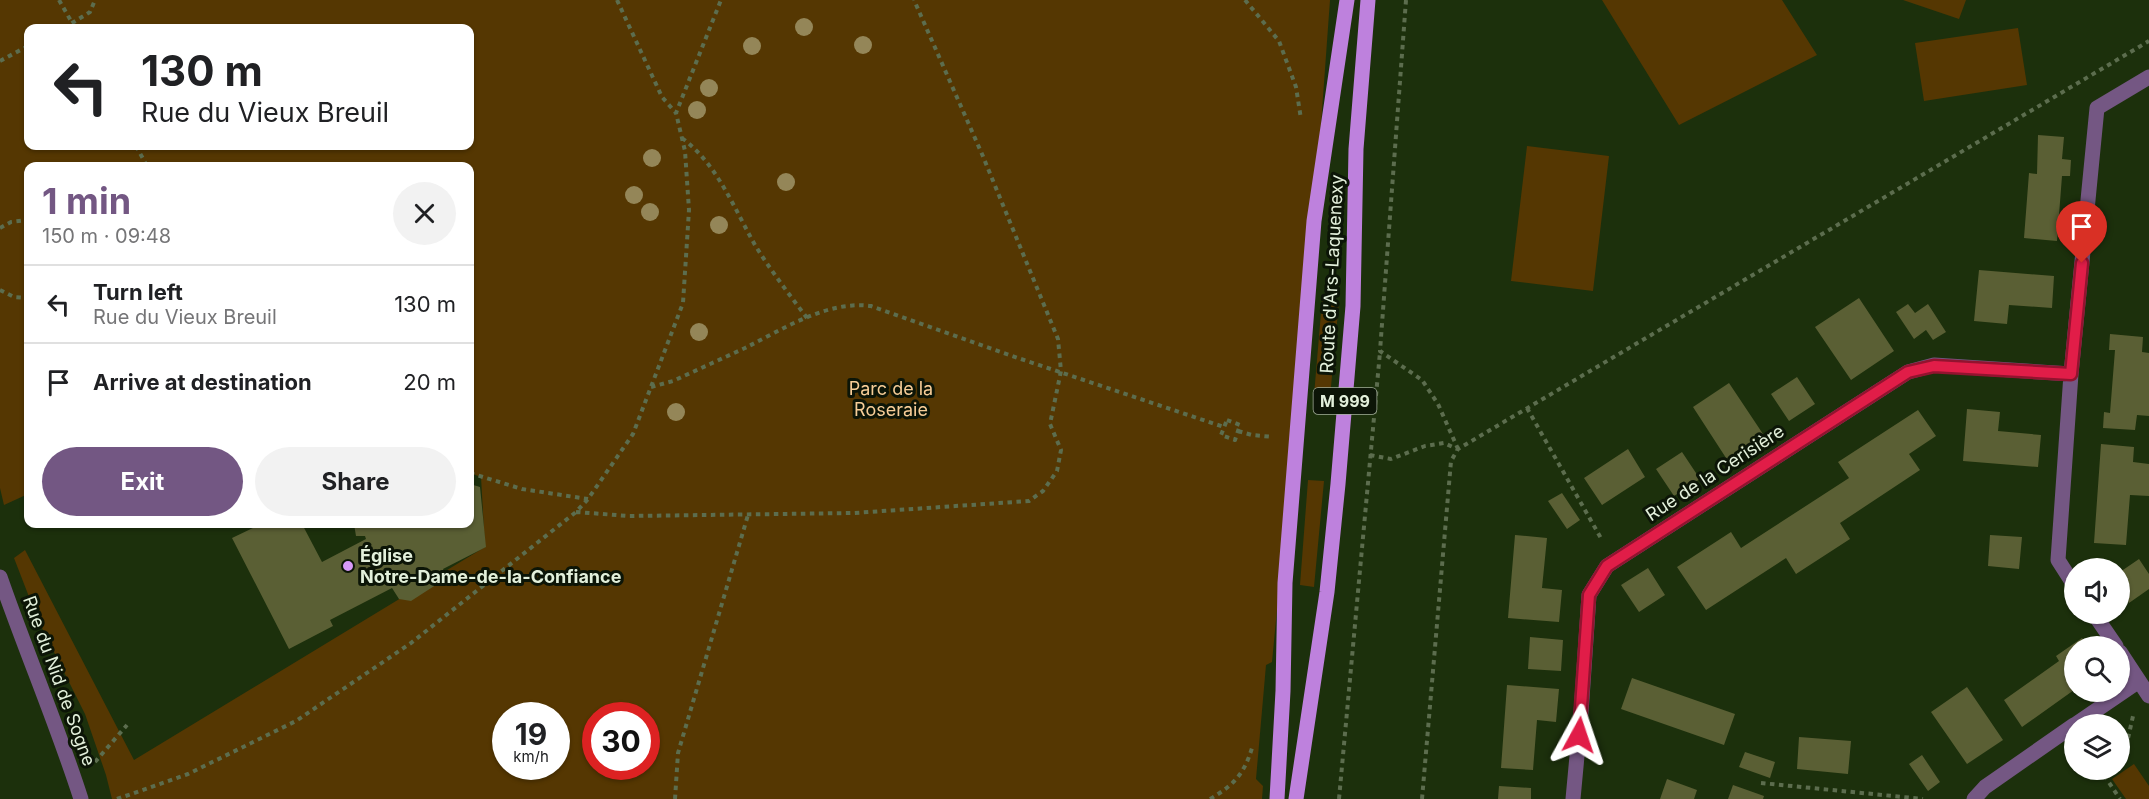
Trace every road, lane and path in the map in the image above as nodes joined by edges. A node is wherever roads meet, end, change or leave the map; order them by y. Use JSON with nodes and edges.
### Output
{"nodes":[{"id":1,"x":59,"y":0,"type":"edge"},
{"id":2,"x":95,"y":0,"type":"edge"},
{"id":3,"x":617,"y":0,"type":"edge"},
{"id":4,"x":721,"y":0,"type":"edge"},
{"id":5,"x":914,"y":0,"type":"edge"},
{"id":6,"x":1347,"y":0,"type":"edge"},
{"id":7,"x":1368,"y":0,"type":"edge"},
{"id":8,"x":1406,"y":0,"type":"edge"},
{"id":9,"x":73,"y":24,"type":"edge"},
{"id":10,"x":76,"y":24,"type":"edge"},
{"id":11,"x":2149,"y":40,"type":"edge"},
{"id":12,"x":24,"y":48,"type":"edge"},
{"id":13,"x":0,"y":61,"type":"edge"},
{"id":14,"x":2149,"y":77,"type":"edge"},
{"id":15,"x":676,"y":113,"type":"junction"},
{"id":16,"x":682,"y":138,"type":"junction"},
{"id":17,"x":24,"y":220,"type":"edge"},
{"id":18,"x":0,"y":228,"type":"edge"},
{"id":19,"x":0,"y":290,"type":"edge"},
{"id":20,"x":24,"y":298,"type":"edge"},
{"id":21,"x":807,"y":318,"type":"junction"},
{"id":22,"x":1380,"y":351,"type":"junction"},
{"id":23,"x":1061,"y":371,"type":"junction"},
{"id":24,"x":2071,"y":374,"type":"junction"},
{"id":25,"x":651,"y":387,"type":"junction"},
{"id":26,"x":1527,"y":408,"type":"junction"},
{"id":27,"x":1224,"y":427,"type":"junction"},
{"id":28,"x":1238,"y":431,"type":"junction"},
{"id":29,"x":1277,"y":437,"type":"dead end"},
{"id":30,"x":1458,"y":449,"type":"junction"},
{"id":31,"x":1370,"y":455,"type":"junction"},
{"id":32,"x":474,"y":474,"type":"edge"},
{"id":33,"x":588,"y":499,"type":"junction"},
{"id":34,"x":576,"y":512,"type":"junction"},
{"id":35,"x":748,"y":515,"type":"junction"},
{"id":36,"x":1614,"y":562,"type":"junction"},
{"id":37,"x":2064,"y":569,"type":"edge"},
{"id":38,"x":0,"y":577,"type":"edge"},
{"id":39,"x":2130,"y":667,"type":"edge"},
{"id":40,"x":2139,"y":681,"type":"junction"},
{"id":41,"x":2149,"y":696,"type":"edge"},
{"id":42,"x":2091,"y":714,"type":"edge"},
{"id":43,"x":127,"y":724,"type":"dead end"},
{"id":44,"x":2130,"y":726,"type":"edge"},
{"id":45,"x":2064,"y":732,"type":"edge"},
{"id":46,"x":2107,"y":780,"type":"edge"},
{"id":47,"x":1761,"y":783,"type":"dead end"},
{"id":48,"x":79,"y":793,"type":"edge"},
{"id":49,"x":117,"y":799,"type":"edge"},
{"id":50,"x":675,"y":799,"type":"edge"},
{"id":51,"x":1277,"y":799,"type":"edge"},
{"id":52,"x":1296,"y":799,"type":"edge"},
{"id":53,"x":1340,"y":799,"type":"edge"},
{"id":54,"x":1422,"y":799,"type":"edge"},
{"id":55,"x":1573,"y":799,"type":"edge"},
{"id":56,"x":1923,"y":799,"type":"edge"},
{"id":57,"x":1974,"y":799,"type":"edge"},
{"id":58,"x":2120,"y":799,"type":"edge"}],
"edges":[{"from":1,"to":9,"type":"path"},
{"from":2,"to":10,"type":"path"},
{"from":3,"to":15,"type":"path"},
{"from":4,"to":15,"type":"path"},
{"from":5,"to":23,"type":"path"},
{"from":6,"to":51,"type":"main road","name":"Route d'Ars-Laquenexy","number":"M 999"},
{"from":7,"to":52,"type":"main road","name":"Route d'Ars-Laquenexy","number":"M 999"},
{"from":8,"to":22,"type":"path"},
{"from":11,"to":26,"type":"path"},
{"from":12,"to":13,"type":"path"},
{"from":14,"to":24,"type":"street"},
{"from":15,"to":16,"type":"path"},
{"from":16,"to":21,"type":"path"},
{"from":16,"to":25,"type":"path"},
{"from":17,"to":18,"type":"path"},
{"from":19,"to":20,"type":"path"},
{"from":21,"to":23,"type":"path"},
{"from":21,"to":25,"type":"path"},
{"from":22,"to":30,"type":"path"},
{"from":22,"to":31,"type":"path"},
{"from":23,"to":27,"type":"path"},
{"from":23,"to":35,"type":"path"},
{"from":24,"to":36,"type":"street","name":"Rue de la Cerisière"},
{"from":24,"to":37,"type":"street"},
{"from":25,"to":33,"type":"path"},
{"from":26,"to":30,"type":"path"},
{"from":26,"to":36,"type":"path"},
{"from":27,"to":28,"type":"path"},
{"from":27,"to":28,"type":"path"},
{"from":28,"to":29,"type":"path"},
{"from":30,"to":31,"type":"path"},
{"from":30,"to":54,"type":"path"},
{"from":31,"to":53,"type":"path"},
{"from":32,"to":33,"type":"path"},
{"from":33,"to":34,"type":"path"},
{"from":34,"to":35,"type":"path"},
{"from":34,"to":49,"type":"path"},
{"from":35,"to":50,"type":"path"},
{"from":36,"to":55,"type":"street","name":"Rue de la Cerisière"},
{"from":38,"to":48,"type":"street","name":"Rue du Nid de Sogne"},
{"from":39,"to":40,"type":"street"},
{"from":40,"to":41,"type":"street"},
{"from":40,"to":42,"type":"street"},
{"from":40,"to":44,"type":"path"},
{"from":43,"to":48,"type":"path"},
{"from":45,"to":57,"type":"street"},
{"from":46,"to":58,"type":"path"},
{"from":47,"to":56,"type":"path"}]}
